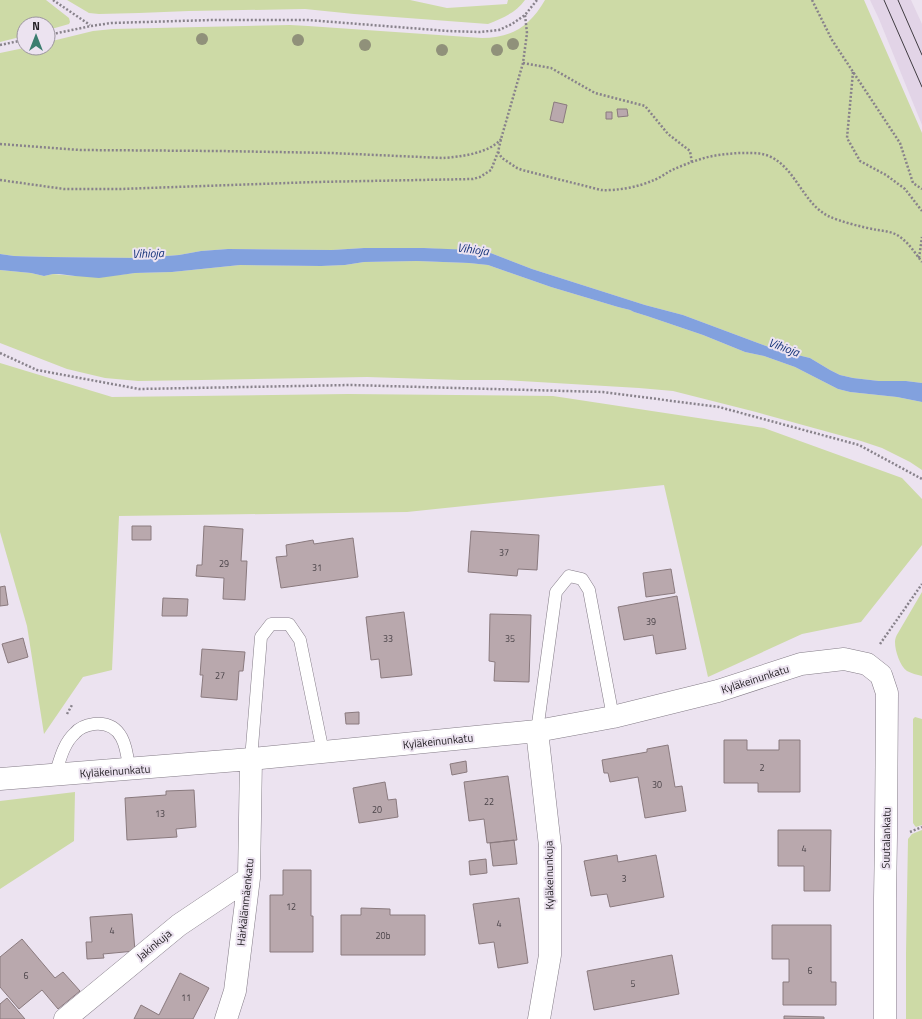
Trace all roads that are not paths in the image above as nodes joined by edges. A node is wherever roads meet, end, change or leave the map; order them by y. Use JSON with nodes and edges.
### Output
{"nodes":[{"id":1,"x":867,"y":664,"type":"joint"},
{"id":2,"x":613,"y":717,"type":"junction"},
{"id":3,"x":537,"y":731,"type":"junction"},
{"id":4,"x":323,"y":752,"type":"junction"},
{"id":5,"x":251,"y":759,"type":"junction"},
{"id":6,"x":129,"y":770,"type":"junction"},
{"id":7,"x":55,"y":775,"type":"junction"},
{"id":8,"x":0,"y":779,"type":"edge"},
{"id":9,"x":249,"y":878,"type":"junction"},
{"id":10,"x":65,"y":1019,"type":"edge"},
{"id":11,"x":226,"y":1019,"type":"edge"},
{"id":12,"x":539,"y":1019,"type":"edge"},
{"id":13,"x":885,"y":1019,"type":"edge"}],
"edges":[{"from":1,"to":2,"type":"street","name":"Kyläkeinunkatu"},
{"from":1,"to":13,"type":"street","name":"Suutalankatu"},
{"from":2,"to":3,"type":"street","name":"Kyläkeinunkatu"},
{"from":2,"to":3,"type":"lane"},
{"from":3,"to":4,"type":"street","name":"Kyläkeinunkatu"},
{"from":3,"to":12,"type":"street","name":"Kyläkeinunkuja"},
{"from":4,"to":5,"type":"street","name":"Kyläkeinunkatu"},
{"from":4,"to":5,"type":"lane"},
{"from":5,"to":6,"type":"street","name":"Kyläkeinunkatu"},
{"from":5,"to":9,"type":"street","name":"Härkälänmäenkatu"},
{"from":6,"to":7,"type":"street","name":"Kyläkeinunkatu"},
{"from":6,"to":7,"type":"lane"},
{"from":7,"to":8,"type":"street","name":"Kyläkeinunkatu"},
{"from":9,"to":10,"type":"street","name":"Jakinkuja"},
{"from":9,"to":11,"type":"street","name":"Härkälänmäenkatu"}]}
